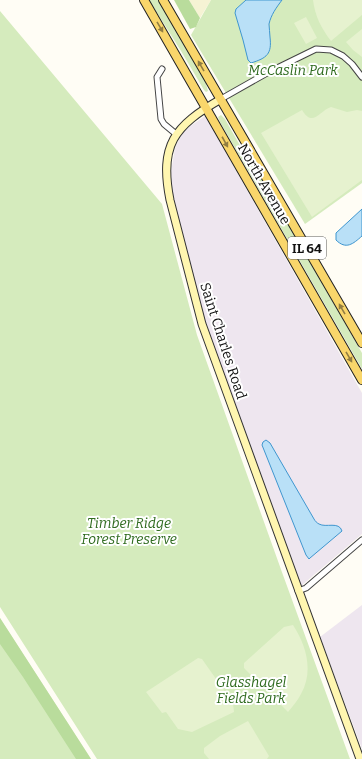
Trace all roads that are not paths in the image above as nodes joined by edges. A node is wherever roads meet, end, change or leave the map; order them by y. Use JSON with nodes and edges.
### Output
{"nodes":[{"id":1,"x":144,"y":0,"type":"edge"},
{"id":2,"x":163,"y":0,"type":"edge"},
{"id":3,"x":162,"y":69,"type":"dead end"},
{"id":4,"x":362,"y":77,"type":"edge"},
{"id":5,"x":221,"y":99,"type":"junction"},
{"id":6,"x":206,"y":108,"type":"junction"},
{"id":7,"x":176,"y":134,"type":"junction"},
{"id":8,"x":362,"y":343,"type":"edge"},
{"id":9,"x":362,"y":380,"type":"edge"},
{"id":10,"x":362,"y":540,"type":"edge"},
{"id":11,"x":298,"y":590,"type":"junction"},
{"id":12,"x":360,"y":759,"type":"edge"}],
"edges":[{"from":1,"to":6,"type":"main road","name":"North Avenue","number":"IL 64","one_way":true},
{"from":5,"to":2,"type":"main road","name":"North Avenue","number":"IL 64","one_way":true},
{"from":3,"to":7,"type":"street"},
{"from":4,"to":5,"type":"street","name":"Saint Charles Road"},
{"from":5,"to":6,"type":"street","name":"Saint Charles Road"},
{"from":8,"to":5,"type":"main road","name":"North Avenue","number":"IL 64","one_way":true},
{"from":6,"to":7,"type":"street","name":"Saint Charles Road"},
{"from":6,"to":9,"type":"main road","name":"North Avenue","number":"IL 64","one_way":true},
{"from":7,"to":11,"type":"street","name":"Saint Charles Road"},
{"from":10,"to":11,"type":"street"},
{"from":11,"to":12,"type":"street","name":"Saint Charles Road"}]}
